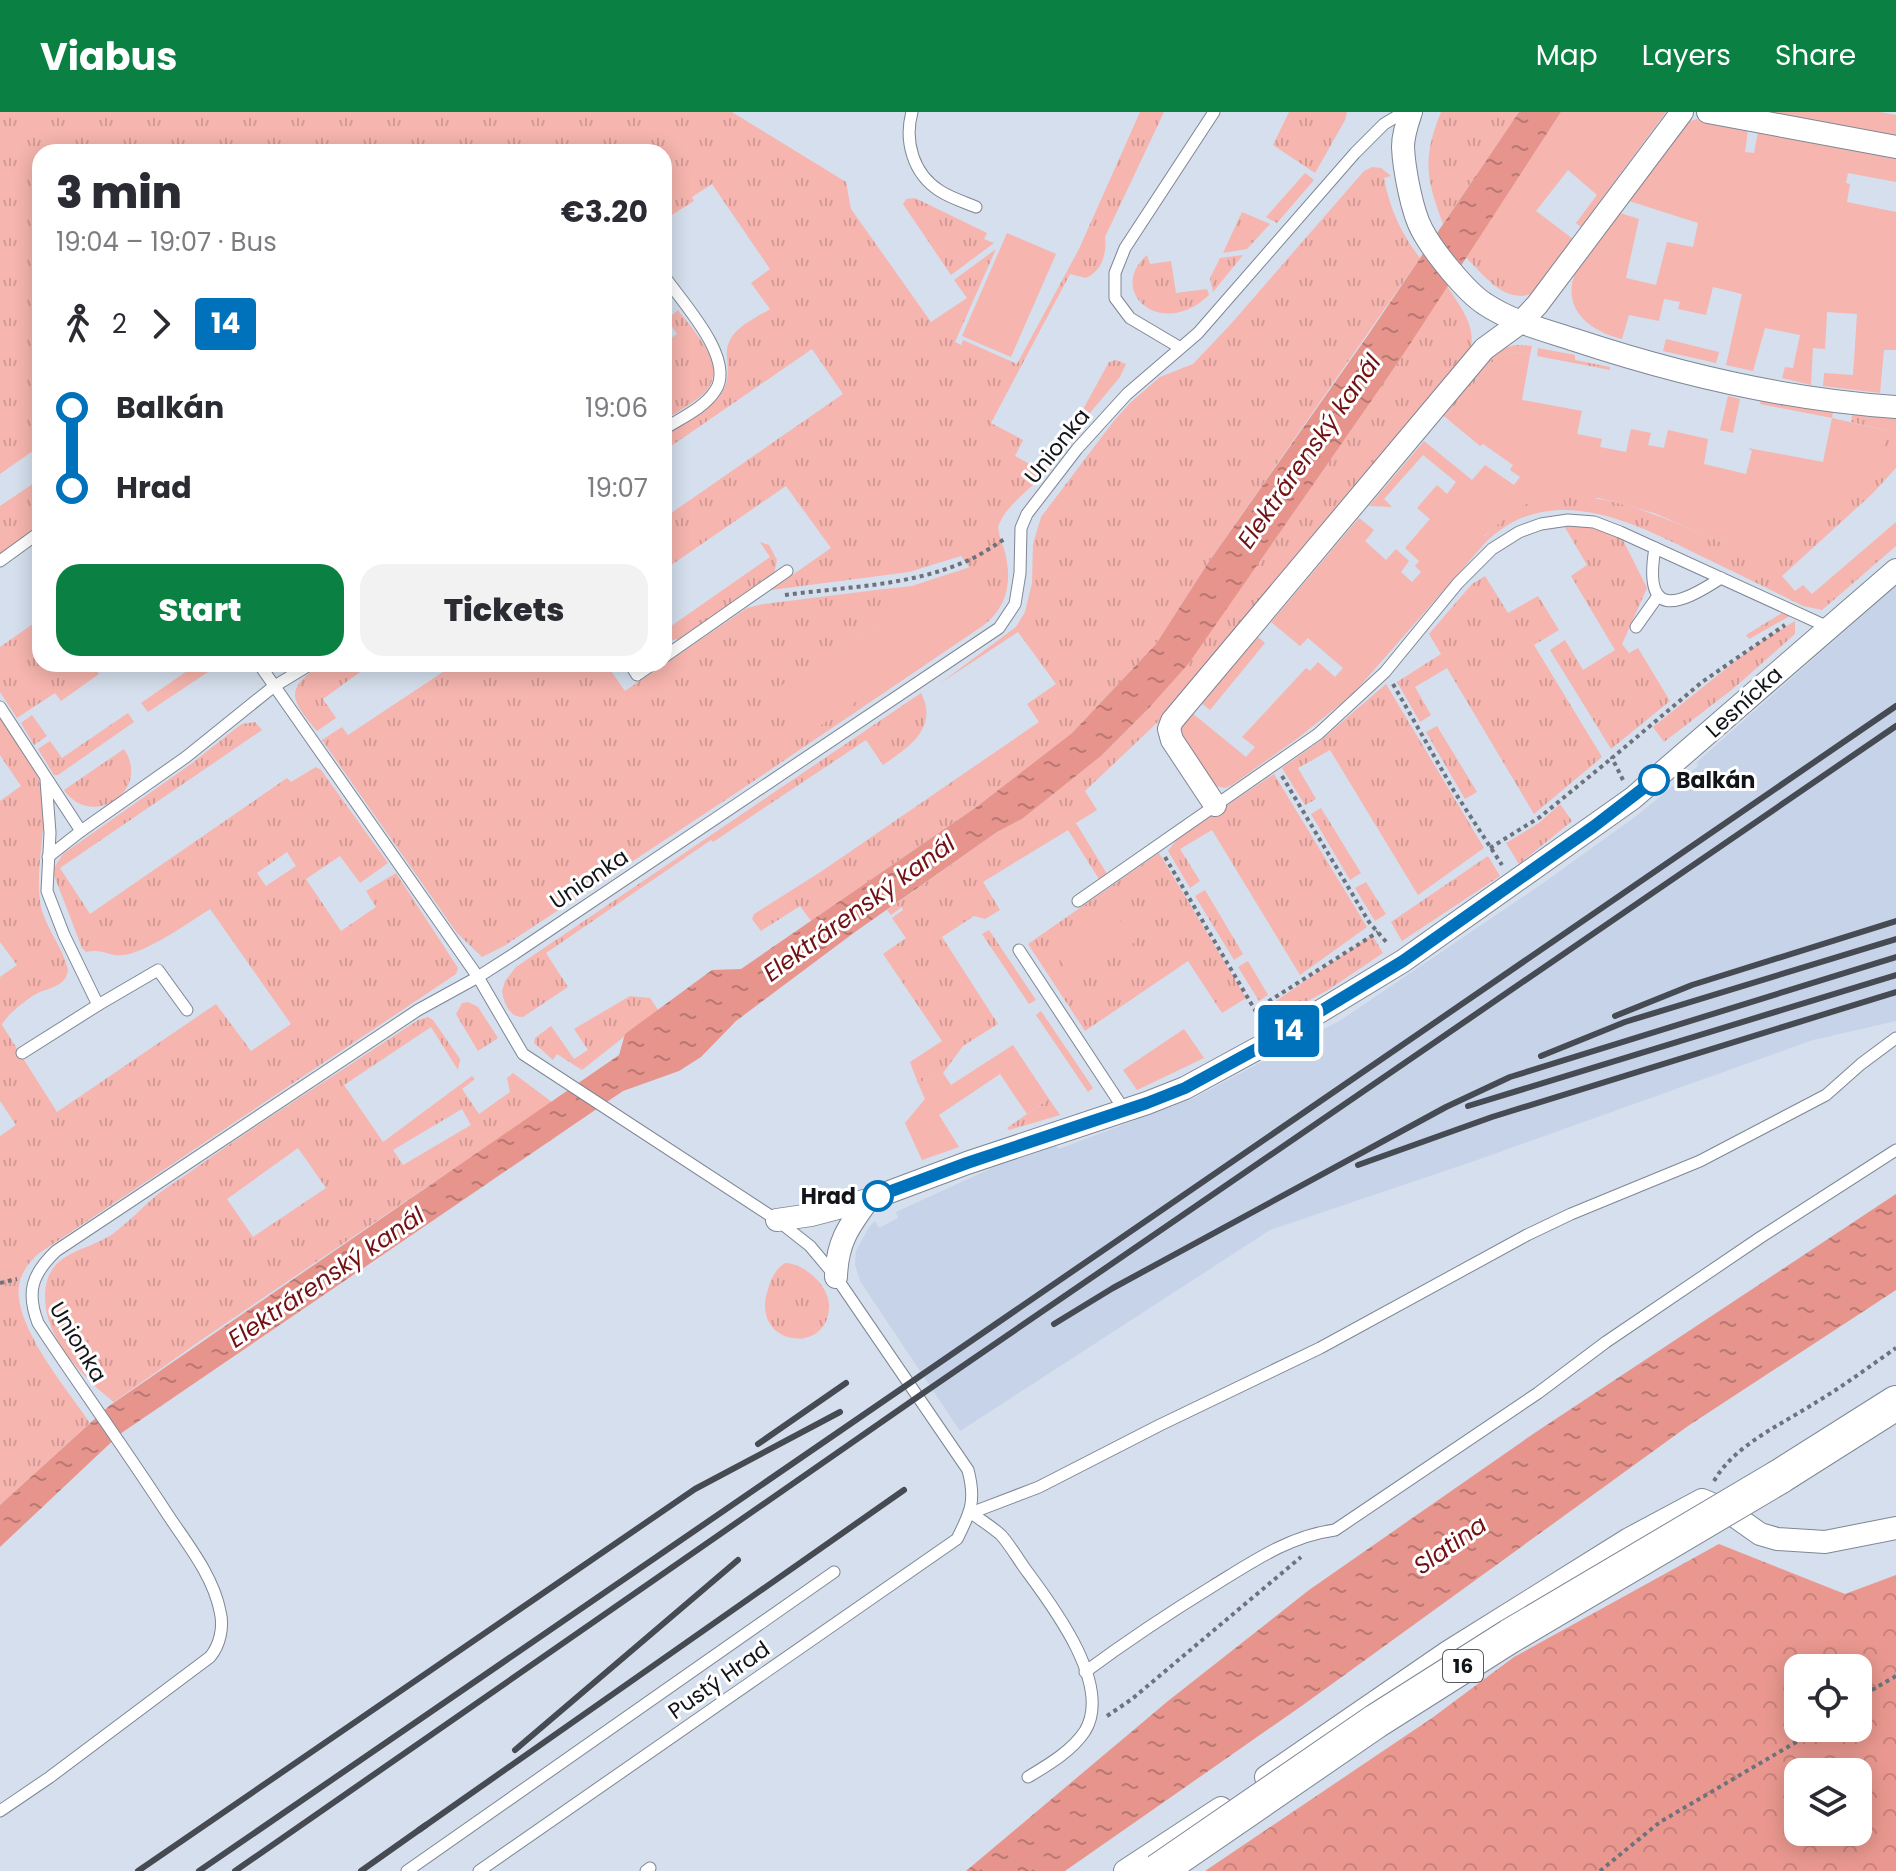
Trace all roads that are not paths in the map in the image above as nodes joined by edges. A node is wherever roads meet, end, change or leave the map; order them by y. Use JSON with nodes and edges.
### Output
{"nodes":[{"id":1,"x":912,"y":112,"type":"edge"},
{"id":2,"x":1214,"y":112,"type":"edge"},
{"id":3,"x":1404,"y":112,"type":"edge"},
{"id":4,"x":1411,"y":112,"type":"edge"},
{"id":5,"x":1682,"y":112,"type":"edge"},
{"id":6,"x":1708,"y":112,"type":"edge"},
{"id":7,"x":1896,"y":147,"type":"edge"},
{"id":8,"x":976,"y":207,"type":"dead end"},
{"id":9,"x":672,"y":287,"type":"edge"},
{"id":10,"x":1521,"y":322,"type":"junction"},
{"id":11,"x":1179,"y":347,"type":"junction"},
{"id":12,"x":1896,"y":407,"type":"edge"},
{"id":13,"x":672,"y":424,"type":"edge"},
{"id":14,"x":32,"y":538,"type":"edge"},
{"id":15,"x":1655,"y":548,"type":"junction"},
{"id":16,"x":0,"y":561,"type":"edge"},
{"id":17,"x":1896,"y":570,"type":"edge"},
{"id":18,"x":787,"y":571,"type":"dead end"},
{"id":19,"x":1721,"y":578,"type":"junction"},
{"id":20,"x":1658,"y":596,"type":"junction"},
{"id":21,"x":1636,"y":627,"type":"dead end"},
{"id":22,"x":1828,"y":627,"type":"junction"},
{"id":23,"x":672,"y":652,"type":"edge"},
{"id":24,"x":264,"y":672,"type":"edge"},
{"id":25,"x":298,"y":672,"type":"edge"},
{"id":26,"x":273,"y":687,"type":"junction"},
{"id":27,"x":0,"y":707,"type":"edge"},
{"id":28,"x":46,"y":775,"type":"junction"},
{"id":29,"x":1215,"y":805,"type":"junction"},
{"id":30,"x":81,"y":831,"type":"junction"},
{"id":31,"x":48,"y":857,"type":"junction"},
{"id":32,"x":1078,"y":901,"type":"dead end"},
{"id":33,"x":1019,"y":950,"type":"dead end"},
{"id":34,"x":478,"y":977,"type":"junction"},
{"id":35,"x":98,"y":1005,"type":"junction"},
{"id":36,"x":187,"y":1010,"type":"dead end"},
{"id":37,"x":1896,"y":1038,"type":"edge"},
{"id":38,"x":22,"y":1053,"type":"dead end"},
{"id":39,"x":1125,"y":1111,"type":"junction"},
{"id":40,"x":1896,"y":1150,"type":"edge"},
{"id":41,"x":868,"y":1200,"type":"junction"},
{"id":42,"x":777,"y":1220,"type":"junction"},
{"id":43,"x":836,"y":1277,"type":"junction"},
{"id":44,"x":1896,"y":1403,"type":"edge"},
{"id":45,"x":971,"y":1513,"type":"junction"},
{"id":46,"x":1896,"y":1528,"type":"edge"},
{"id":47,"x":834,"y":1572,"type":"dead end"},
{"id":48,"x":1085,"y":1672,"type":"junction"},
{"id":49,"x":1028,"y":1777,"type":"dead end"},
{"id":50,"x":0,"y":1811,"type":"edge"},
{"id":51,"x":407,"y":1871,"type":"edge"},
{"id":52,"x":479,"y":1871,"type":"edge"},
{"id":53,"x":1125,"y":1871,"type":"edge"},
{"id":54,"x":1158,"y":1871,"type":"edge"}],
"edges":[{"from":1,"to":8,"type":"lane"},
{"from":2,"to":11,"type":"lane"},
{"from":3,"to":11,"type":"lane","name":"Unionka"},
{"from":4,"to":10,"type":"street"},
{"from":5,"to":10,"type":"street"},
{"from":6,"to":7,"type":"street"},
{"from":9,"to":13,"type":"lane"},
{"from":10,"to":12,"type":"street"},
{"from":10,"to":29,"type":"street"},
{"from":11,"to":34,"type":"lane","name":"Unionka"},
{"from":14,"to":16,"type":"lane"},
{"from":15,"to":19,"type":"lane"},
{"from":15,"to":20,"type":"lane"},
{"from":15,"to":29,"type":"lane"},
{"from":17,"to":22,"type":"street","name":"Lesnícka"},
{"from":18,"to":23,"type":"lane"},
{"from":19,"to":20,"type":"lane"},
{"from":19,"to":22,"type":"lane"},
{"from":20,"to":21,"type":"lane"},
{"from":22,"to":39,"type":"street","name":"Lesnícka"},
{"from":24,"to":26,"type":"lane"},
{"from":25,"to":26,"type":"lane"},
{"from":26,"to":30,"type":"lane"},
{"from":26,"to":34,"type":"lane"},
{"from":27,"to":28,"type":"lane"},
{"from":28,"to":30,"type":"lane"},
{"from":28,"to":31,"type":"lane"},
{"from":29,"to":32,"type":"lane"},
{"from":30,"to":31,"type":"lane"},
{"from":31,"to":35,"type":"lane"},
{"from":33,"to":39,"type":"lane"},
{"from":34,"to":42,"type":"lane"},
{"from":34,"to":50,"type":"lane","name":"Unionka"},
{"from":35,"to":36,"type":"lane"},
{"from":35,"to":38,"type":"lane"},
{"from":37,"to":45,"type":"lane"},
{"from":39,"to":41,"type":"street","name":"Lesnícka"},
{"from":40,"to":48,"type":"lane"},
{"from":41,"to":42,"type":"street"},
{"from":41,"to":43,"type":"street"},
{"from":42,"to":43,"type":"lane"},
{"from":43,"to":45,"type":"lane"},
{"from":44,"to":54,"type":"main road","number":"16","bridge":true},
{"from":45,"to":48,"type":"lane"},
{"from":45,"to":52,"type":"lane","name":"Pustý Hrad"},
{"from":46,"to":53,"type":"street"},
{"from":47,"to":51,"type":"lane"},
{"from":48,"to":49,"type":"lane"}]}
